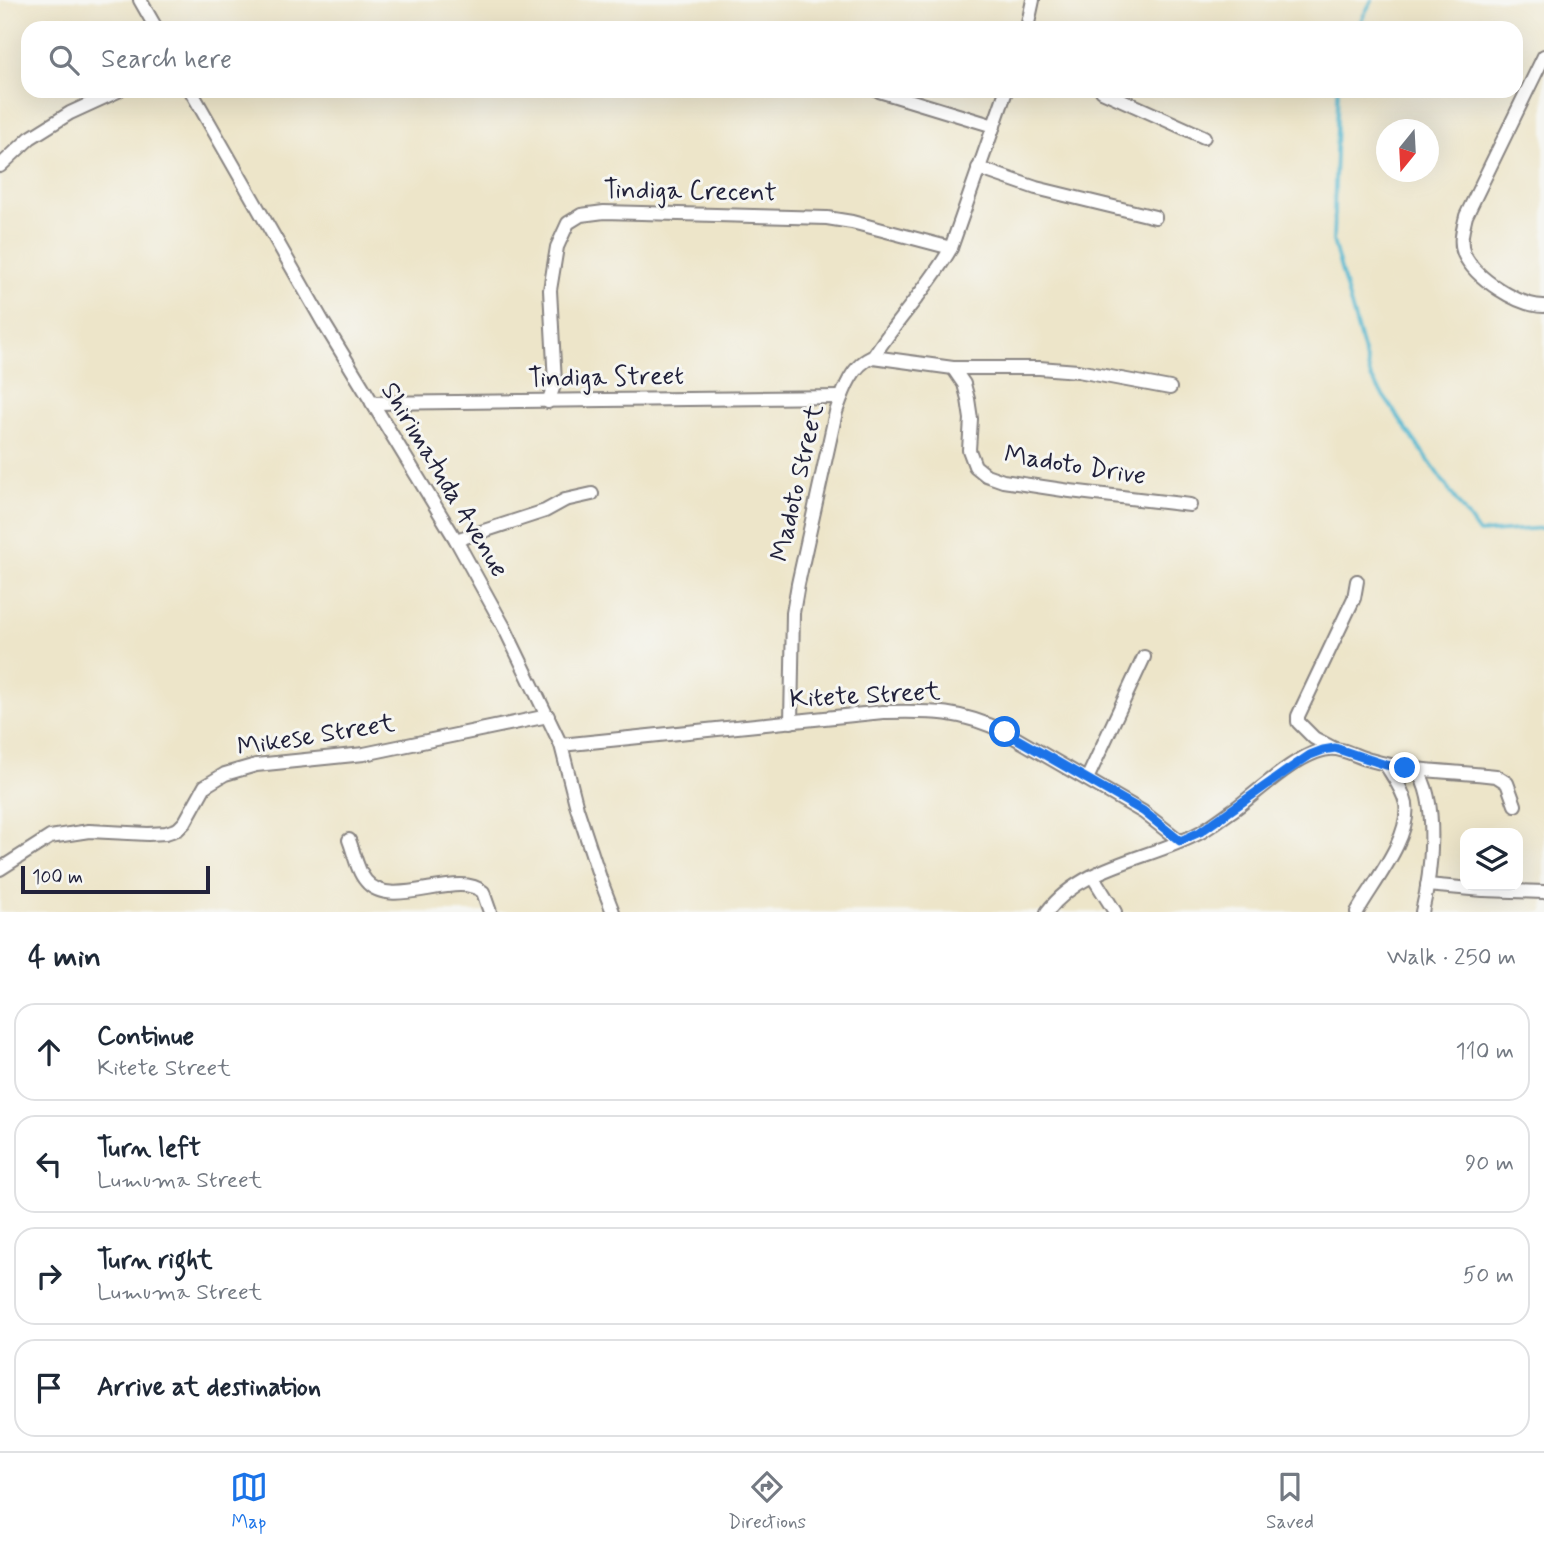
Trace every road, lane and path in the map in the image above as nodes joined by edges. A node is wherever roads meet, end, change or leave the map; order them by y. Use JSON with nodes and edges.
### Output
{"nodes":[{"id":1,"x":140,"y":0,"type":"edge"},
{"id":2,"x":1033,"y":0,"type":"edge"},
{"id":3,"x":152,"y":21,"type":"edge"},
{"id":4,"x":1028,"y":21,"type":"edge"},
{"id":5,"x":1544,"y":56,"type":"edge"},
{"id":6,"x":103,"y":98,"type":"edge"},
{"id":7,"x":195,"y":98,"type":"edge"},
{"id":8,"x":901,"y":98,"type":"edge"},
{"id":9,"x":1004,"y":98,"type":"edge"},
{"id":10,"x":1118,"y":98,"type":"edge"},
{"id":11,"x":994,"y":126,"type":"junction"},
{"id":12,"x":1204,"y":137,"type":"dead end"},
{"id":13,"x":0,"y":166,"type":"edge"},
{"id":14,"x":978,"y":168,"type":"junction"},
{"id":15,"x":1155,"y":217,"type":"dead end"},
{"id":16,"x":951,"y":248,"type":"junction"},
{"id":17,"x":1544,"y":306,"type":"edge"},
{"id":18,"x":873,"y":357,"type":"junction"},
{"id":19,"x":953,"y":368,"type":"junction"},
{"id":20,"x":1170,"y":388,"type":"dead end"},
{"id":21,"x":841,"y":397,"type":"junction"},
{"id":22,"x":548,"y":402,"type":"junction"},
{"id":23,"x":372,"y":403,"type":"junction"},
{"id":24,"x":592,"y":494,"type":"dead end"},
{"id":25,"x":1190,"y":505,"type":"dead end"},
{"id":26,"x":456,"y":540,"type":"junction"},
{"id":27,"x":1357,"y":580,"type":"dead end"},
{"id":28,"x":1144,"y":657,"type":"dead end"},
{"id":29,"x":548,"y":716,"type":"junction"},
{"id":30,"x":791,"y":722,"type":"junction"},
{"id":31,"x":561,"y":745,"type":"junction"},
{"id":32,"x":1335,"y":748,"type":"junction"},
{"id":33,"x":1386,"y":765,"type":"junction"},
{"id":34,"x":1416,"y":769,"type":"junction"},
{"id":35,"x":1087,"y":779,"type":"junction"},
{"id":36,"x":1515,"y":805,"type":"dead end"},
{"id":37,"x":349,"y":840,"type":"dead end"},
{"id":38,"x":1180,"y":841,"type":"junction"},
{"id":39,"x":0,"y":869,"type":"edge"},
{"id":40,"x":1093,"y":877,"type":"junction"},
{"id":41,"x":1427,"y":884,"type":"junction"},
{"id":42,"x":1544,"y":892,"type":"edge"},
{"id":43,"x":490,"y":912,"type":"edge"},
{"id":44,"x":613,"y":912,"type":"edge"},
{"id":45,"x":1048,"y":912,"type":"edge"},
{"id":46,"x":1115,"y":912,"type":"edge"},
{"id":47,"x":1357,"y":912,"type":"edge"},
{"id":48,"x":1422,"y":912,"type":"edge"}],
"edges":[{"from":1,"to":3,"type":"street"},
{"from":2,"to":4,"type":"street"},
{"from":5,"to":17,"type":"street"},
{"from":6,"to":13,"type":"street"},
{"from":7,"to":23,"type":"street","name":"Shirimatuda Avenue"},
{"from":8,"to":11,"type":"street"},
{"from":9,"to":11,"type":"street"},
{"from":10,"to":12,"type":"street"},
{"from":11,"to":14,"type":"street"},
{"from":14,"to":15,"type":"street"},
{"from":14,"to":16,"type":"street"},
{"from":16,"to":18,"type":"street","name":"Madoto Street"},
{"from":16,"to":22,"type":"street","name":"Tindiga Crecent"},
{"from":18,"to":19,"type":"street"},
{"from":18,"to":21,"type":"street","name":"Madoto Street"},
{"from":19,"to":20,"type":"street"},
{"from":19,"to":25,"type":"street","name":"Madoto Drive"},
{"from":21,"to":22,"type":"street","name":"Tindiga Street"},
{"from":21,"to":30,"type":"street","name":"Madoto Street"},
{"from":22,"to":23,"type":"street","name":"Tindiga Street"},
{"from":23,"to":26,"type":"street","name":"Shirimatuda Avenue"},
{"from":24,"to":26,"type":"street"},
{"from":26,"to":29,"type":"street","name":"Shirimatuda Avenue"},
{"from":27,"to":32,"type":"street"},
{"from":28,"to":35,"type":"street"},
{"from":29,"to":31,"type":"street","name":"Shirimatuda Avenue"},
{"from":29,"to":39,"type":"street","name":"Mikese Street"},
{"from":30,"to":31,"type":"street","name":"Kitete Street"},
{"from":30,"to":35,"type":"street","name":"Kitete Street"},
{"from":31,"to":44,"type":"street","name":"Shirimatuda Avenue"},
{"from":32,"to":33,"type":"street"},
{"from":32,"to":38,"type":"street"},
{"from":33,"to":34,"type":"street"},
{"from":33,"to":47,"type":"street"},
{"from":34,"to":36,"type":"street"},
{"from":34,"to":41,"type":"street"},
{"from":35,"to":38,"type":"street","name":"Kitete Street"},
{"from":37,"to":43,"type":"street"},
{"from":38,"to":40,"type":"street"},
{"from":40,"to":45,"type":"street"},
{"from":40,"to":46,"type":"street"},
{"from":41,"to":42,"type":"street"},
{"from":41,"to":48,"type":"street"}]}
